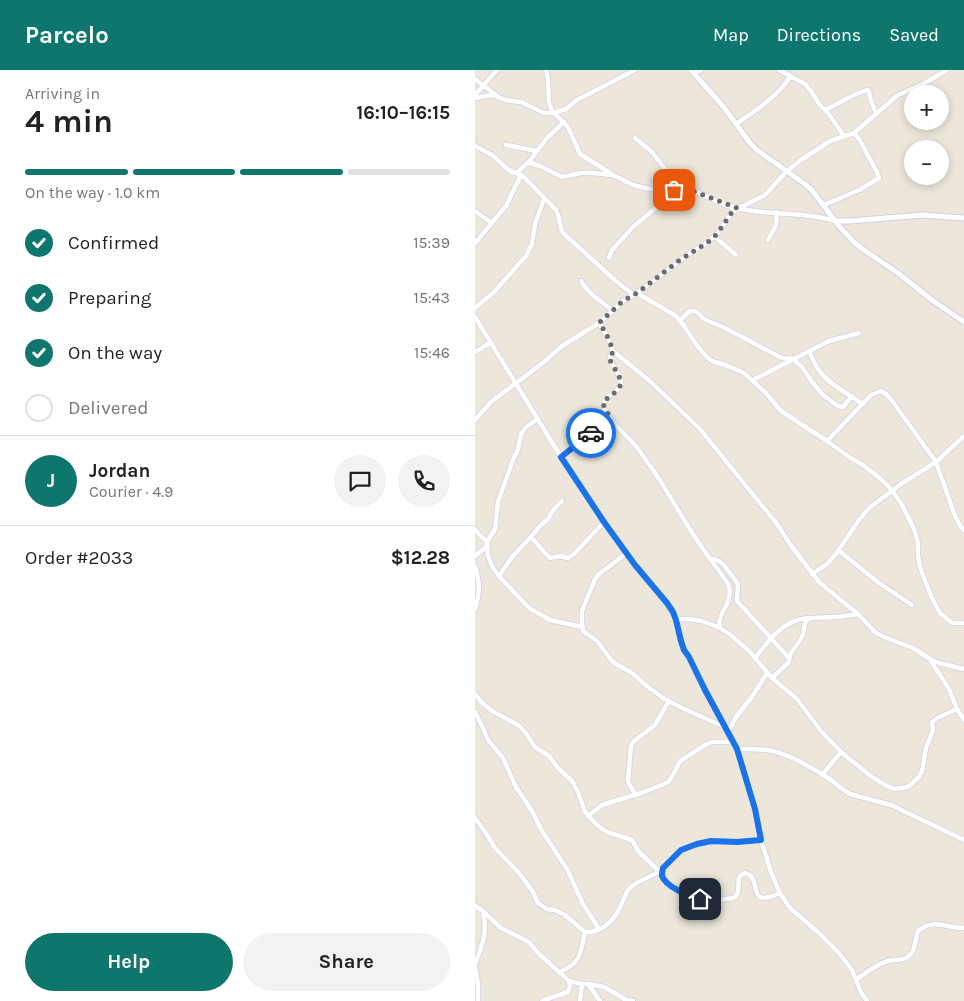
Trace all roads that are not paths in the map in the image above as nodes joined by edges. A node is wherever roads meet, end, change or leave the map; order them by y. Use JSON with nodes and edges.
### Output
{"nodes":[{"id":1,"x":497,"y":70,"type":"edge"},
{"id":2,"x":545,"y":70,"type":"edge"},
{"id":3,"x":635,"y":70,"type":"edge"},
{"id":4,"x":701,"y":70,"type":"edge"},
{"id":5,"x":779,"y":70,"type":"edge"},
{"id":6,"x":947,"y":70,"type":"edge"},
{"id":7,"x":693,"y":72,"type":"edge"},
{"id":8,"x":790,"y":77,"type":"junction"},
{"id":9,"x":475,"y":79,"type":"edge"},
{"id":10,"x":483,"y":86,"type":"junction"},
{"id":11,"x":498,"y":96,"type":"junction"},
{"id":12,"x":475,"y":97,"type":"edge"},
{"id":13,"x":569,"y":107,"type":"junction"},
{"id":14,"x":825,"y":110,"type":"junction"},
{"id":15,"x":554,"y":113,"type":"junction"},
{"id":16,"x":876,"y":113,"type":"junction"},
{"id":17,"x":563,"y":121,"type":"junction"},
{"id":18,"x":736,"y":124,"type":"junction"},
{"id":19,"x":853,"y":133,"type":"junction"},
{"id":20,"x":844,"y":136,"type":"junction"},
{"id":21,"x":635,"y":138,"type":"dead end"},
{"id":22,"x":506,"y":145,"type":"dead end"},
{"id":23,"x":475,"y":146,"type":"edge"},
{"id":24,"x":536,"y":151,"type":"junction"},
{"id":25,"x":528,"y":163,"type":"junction"},
{"id":26,"x":787,"y":171,"type":"junction"},
{"id":27,"x":519,"y":174,"type":"junction"},
{"id":28,"x":613,"y":175,"type":"junction"},
{"id":29,"x":676,"y":186,"type":"junction"},
{"id":30,"x":544,"y":199,"type":"junction"},
{"id":31,"x":824,"y":205,"type":"junction"},
{"id":32,"x":737,"y":208,"type":"junction"},
{"id":33,"x":475,"y":211,"type":"edge"},
{"id":34,"x":777,"y":212,"type":"junction"},
{"id":35,"x":964,"y":218,"type":"edge"},
{"id":36,"x":835,"y":221,"type":"junction"},
{"id":37,"x":492,"y":223,"type":"junction"},
{"id":38,"x":714,"y":236,"type":"junction"},
{"id":39,"x":768,"y":240,"type":"dead end"},
{"id":40,"x":475,"y":243,"type":"edge"},
{"id":41,"x":735,"y":255,"type":"dead end"},
{"id":42,"x":609,"y":258,"type":"dead end"},
{"id":43,"x":581,"y":280,"type":"dead end"},
{"id":44,"x":635,"y":294,"type":"junction"},
{"id":45,"x":475,"y":308,"type":"edge"},
{"id":46,"x":612,"y":310,"type":"junction"},
{"id":47,"x":475,"y":317,"type":"edge"},
{"id":48,"x":680,"y":320,"type":"junction"},
{"id":49,"x":964,"y":322,"type":"edge"},
{"id":50,"x":599,"y":323,"type":"junction"},
{"id":51,"x":859,"y":333,"type":"dead end"},
{"id":52,"x":490,"y":343,"type":"junction"},
{"id":53,"x":809,"y":351,"type":"junction"},
{"id":54,"x":475,"y":352,"type":"edge"},
{"id":55,"x":613,"y":352,"type":"junction"},
{"id":56,"x":793,"y":359,"type":"junction"},
{"id":57,"x":753,"y":380,"type":"junction"},
{"id":58,"x":516,"y":383,"type":"junction"},
{"id":59,"x":852,"y":396,"type":"junction"},
{"id":60,"x":863,"y":404,"type":"junction"},
{"id":61,"x":608,"y":414,"type":"junction"},
{"id":62,"x":538,"y":418,"type":"junction"},
{"id":63,"x":475,"y":420,"type":"edge"},
{"id":64,"x":964,"y":436,"type":"edge"},
{"id":65,"x":827,"y":441,"type":"junction"},
{"id":66,"x":561,"y":457,"type":"junction"},
{"id":67,"x":937,"y":462,"type":"junction"},
{"id":68,"x":892,"y":490,"type":"junction"},
{"id":69,"x":562,"y":501,"type":"dead end"},
{"id":70,"x":604,"y":522,"type":"junction"},
{"id":71,"x":475,"y":530,"type":"edge"},
{"id":72,"x":964,"y":530,"type":"edge"},
{"id":73,"x":531,"y":537,"type":"junction"},
{"id":74,"x":487,"y":544,"type":"junction"},
{"id":75,"x":838,"y":550,"type":"junction"},
{"id":76,"x":627,"y":553,"type":"junction"},
{"id":77,"x":475,"y":556,"type":"edge"},
{"id":78,"x":711,"y":559,"type":"junction"},
{"id":79,"x":475,"y":566,"type":"edge"},
{"id":80,"x":812,"y":574,"type":"junction"},
{"id":81,"x":499,"y":576,"type":"junction"},
{"id":82,"x":911,"y":605,"type":"dead end"},
{"id":83,"x":475,"y":609,"type":"edge"},
{"id":84,"x":858,"y":614,"type":"junction"},
{"id":85,"x":808,"y":619,"type":"junction"},
{"id":86,"x":676,"y":620,"type":"junction"},
{"id":87,"x":964,"y":623,"type":"edge"},
{"id":88,"x":582,"y":628,"type":"junction"},
{"id":89,"x":720,"y":628,"type":"junction"},
{"id":90,"x":770,"y":639,"type":"junction"},
{"id":91,"x":755,"y":658,"type":"junction"},
{"id":92,"x":789,"y":658,"type":"junction"},
{"id":93,"x":930,"y":659,"type":"junction"},
{"id":94,"x":964,"y":669,"type":"edge"},
{"id":95,"x":767,"y":673,"type":"junction"},
{"id":96,"x":772,"y":678,"type":"junction"},
{"id":97,"x":475,"y":694,"type":"edge"},
{"id":98,"x":669,"y":701,"type":"junction"},
{"id":99,"x":957,"y":709,"type":"junction"},
{"id":100,"x":475,"y":712,"type":"edge"},
{"id":101,"x":964,"y":720,"type":"edge"},
{"id":102,"x":727,"y":730,"type":"junction"},
{"id":103,"x":733,"y":742,"type":"junction"},
{"id":104,"x":737,"y":749,"type":"junction"},
{"id":105,"x":841,"y":752,"type":"junction"},
{"id":106,"x":822,"y":775,"type":"junction"},
{"id":107,"x":636,"y":795,"type":"junction"},
{"id":108,"x":588,"y":816,"type":"junction"},
{"id":109,"x":475,"y":818,"type":"edge"},
{"id":110,"x":761,"y":840,"type":"junction"},
{"id":111,"x":964,"y":840,"type":"edge"},
{"id":112,"x":661,"y":870,"type":"junction"},
{"id":113,"x":780,"y":893,"type":"junction"},
{"id":114,"x":475,"y":906,"type":"edge"},
{"id":115,"x":483,"y":911,"type":"junction"},
{"id":116,"x":964,"y":928,"type":"edge"},
{"id":117,"x":599,"y":929,"type":"junction"},
{"id":118,"x":585,"y":932,"type":"junction"},
{"id":119,"x":475,"y":965,"type":"edge"},
{"id":120,"x":560,"y":972,"type":"junction"},
{"id":121,"x":857,"y":979,"type":"junction"},
{"id":122,"x":569,"y":981,"type":"junction"},
{"id":123,"x":582,"y":984,"type":"junction"},
{"id":124,"x":588,"y":984,"type":"junction"},
{"id":125,"x":478,"y":1001,"type":"edge"},
{"id":126,"x":542,"y":1001,"type":"edge"},
{"id":127,"x":581,"y":1001,"type":"edge"},
{"id":128,"x":600,"y":1001,"type":"edge"},
{"id":129,"x":633,"y":1001,"type":"edge"},
{"id":130,"x":867,"y":1001,"type":"edge"}],
"edges":[{"from":1,"to":10,"type":"street"},
{"from":2,"to":15,"type":"street"},
{"from":3,"to":13,"type":"street"},
{"from":4,"to":7,"type":"street"},
{"from":5,"to":8,"type":"street"},
{"from":6,"to":16,"type":"street"},
{"from":7,"to":18,"type":"street"},
{"from":8,"to":14,"type":"street"},
{"from":8,"to":18,"type":"street"},
{"from":9,"to":10,"type":"street"},
{"from":10,"to":11,"type":"street"},
{"from":10,"to":12,"type":"street"},
{"from":11,"to":12,"type":"street"},
{"from":11,"to":15,"type":"street"},
{"from":13,"to":15,"type":"street"},
{"from":13,"to":17,"type":"street"},
{"from":14,"to":16,"type":"street"},
{"from":14,"to":20,"type":"street"},
{"from":15,"to":17,"type":"street"},
{"from":16,"to":19,"type":"street"},
{"from":17,"to":24,"type":"street"},
{"from":17,"to":28,"type":"street"},
{"from":18,"to":26,"type":"street"},
{"from":19,"to":20,"type":"street"},
{"from":19,"to":31,"type":"street"},
{"from":20,"to":26,"type":"street"},
{"from":21,"to":29,"type":"street"},
{"from":22,"to":24,"type":"street"},
{"from":23,"to":27,"type":"street"},
{"from":24,"to":25,"type":"street"},
{"from":25,"to":27,"type":"street"},
{"from":25,"to":28,"type":"street"},
{"from":26,"to":31,"type":"street"},
{"from":26,"to":32,"type":"street"},
{"from":27,"to":30,"type":"street"},
{"from":27,"to":37,"type":"street"},
{"from":28,"to":29,"type":"street"},
{"from":29,"to":32,"type":"street"},
{"from":29,"to":42,"type":"street"},
{"from":30,"to":44,"type":"street"},
{"from":30,"to":45,"type":"street"},
{"from":31,"to":36,"type":"street"},
{"from":32,"to":34,"type":"street"},
{"from":32,"to":38,"type":"street"},
{"from":33,"to":37,"type":"street"},
{"from":34,"to":36,"type":"street"},
{"from":34,"to":39,"type":"street"},
{"from":35,"to":36,"type":"street"},
{"from":36,"to":49,"type":"street"},
{"from":37,"to":40,"type":"street"},
{"from":38,"to":41,"type":"street"},
{"from":38,"to":44,"type":"street"},
{"from":43,"to":46,"type":"street"},
{"from":44,"to":46,"type":"street"},
{"from":44,"to":48,"type":"street"},
{"from":46,"to":50,"type":"street"},
{"from":47,"to":52,"type":"street"},
{"from":48,"to":56,"type":"street"},
{"from":48,"to":57,"type":"street"},
{"from":50,"to":55,"type":"street"},
{"from":50,"to":58,"type":"street"},
{"from":51,"to":53,"type":"street"},
{"from":52,"to":54,"type":"street"},
{"from":52,"to":58,"type":"street"},
{"from":53,"to":56,"type":"street"},
{"from":53,"to":59,"type":"street"},
{"from":55,"to":61,"type":"street"},
{"from":55,"to":80,"type":"street"},
{"from":56,"to":57,"type":"street"},
{"from":56,"to":59,"type":"street"},
{"from":57,"to":65,"type":"street"},
{"from":58,"to":62,"type":"street"},
{"from":58,"to":63,"type":"street"},
{"from":59,"to":60,"type":"street"},
{"from":60,"to":65,"type":"street"},
{"from":60,"to":67,"type":"street"},
{"from":61,"to":66,"type":"street"},
{"from":61,"to":78,"type":"street"},
{"from":62,"to":66,"type":"street"},
{"from":62,"to":74,"type":"street"},
{"from":64,"to":67,"type":"street"},
{"from":65,"to":68,"type":"street"},
{"from":66,"to":70,"type":"street"},
{"from":67,"to":68,"type":"street"},
{"from":67,"to":72,"type":"street"},
{"from":68,"to":75,"type":"street"},
{"from":68,"to":87,"type":"street"},
{"from":69,"to":73,"type":"street"},
{"from":70,"to":73,"type":"street"},
{"from":70,"to":76,"type":"street"},
{"from":71,"to":74,"type":"street"},
{"from":73,"to":81,"type":"street"},
{"from":74,"to":77,"type":"street"},
{"from":74,"to":81,"type":"street"},
{"from":75,"to":80,"type":"street"},
{"from":75,"to":82,"type":"street"},
{"from":76,"to":86,"type":"street"},
{"from":76,"to":88,"type":"street"},
{"from":78,"to":89,"type":"street"},
{"from":78,"to":90,"type":"street"},
{"from":79,"to":83,"type":"street"},
{"from":80,"to":84,"type":"street"},
{"from":81,"to":88,"type":"street"},
{"from":84,"to":85,"type":"street"},
{"from":84,"to":93,"type":"street"},
{"from":85,"to":90,"type":"street"},
{"from":85,"to":92,"type":"street"},
{"from":86,"to":89,"type":"street"},
{"from":86,"to":102,"type":"street"},
{"from":88,"to":98,"type":"street"},
{"from":89,"to":91,"type":"street"},
{"from":90,"to":91,"type":"street"},
{"from":90,"to":92,"type":"street"},
{"from":91,"to":95,"type":"street"},
{"from":92,"to":96,"type":"street"},
{"from":93,"to":94,"type":"street"},
{"from":93,"to":99,"type":"street"},
{"from":95,"to":96,"type":"street"},
{"from":95,"to":102,"type":"street"},
{"from":96,"to":105,"type":"street"},
{"from":97,"to":108,"type":"street"},
{"from":98,"to":102,"type":"street"},
{"from":98,"to":107,"type":"street"},
{"from":99,"to":101,"type":"street"},
{"from":99,"to":105,"type":"street"},
{"from":100,"to":117,"type":"street"},
{"from":102,"to":103,"type":"street"},
{"from":103,"to":104,"type":"street"},
{"from":103,"to":107,"type":"street"},
{"from":104,"to":106,"type":"street"},
{"from":104,"to":110,"type":"street"},
{"from":105,"to":106,"type":"street"},
{"from":106,"to":111,"type":"street"},
{"from":107,"to":108,"type":"street"},
{"from":108,"to":112,"type":"street"},
{"from":109,"to":118,"type":"street"},
{"from":110,"to":112,"type":"street"},
{"from":110,"to":113,"type":"street"},
{"from":112,"to":113,"type":"street"},
{"from":112,"to":117,"type":"street"},
{"from":113,"to":121,"type":"street"},
{"from":114,"to":115,"type":"street"},
{"from":115,"to":119,"type":"street"},
{"from":115,"to":120,"type":"street"},
{"from":116,"to":121,"type":"street"},
{"from":117,"to":118,"type":"street"},
{"from":118,"to":120,"type":"street"},
{"from":119,"to":125,"type":"street"},
{"from":120,"to":122,"type":"street"},
{"from":121,"to":130,"type":"street"},
{"from":122,"to":123,"type":"street"},
{"from":122,"to":126,"type":"street"},
{"from":123,"to":124,"type":"street"},
{"from":123,"to":127,"type":"street"},
{"from":124,"to":128,"type":"street"},
{"from":124,"to":129,"type":"street"}]}
